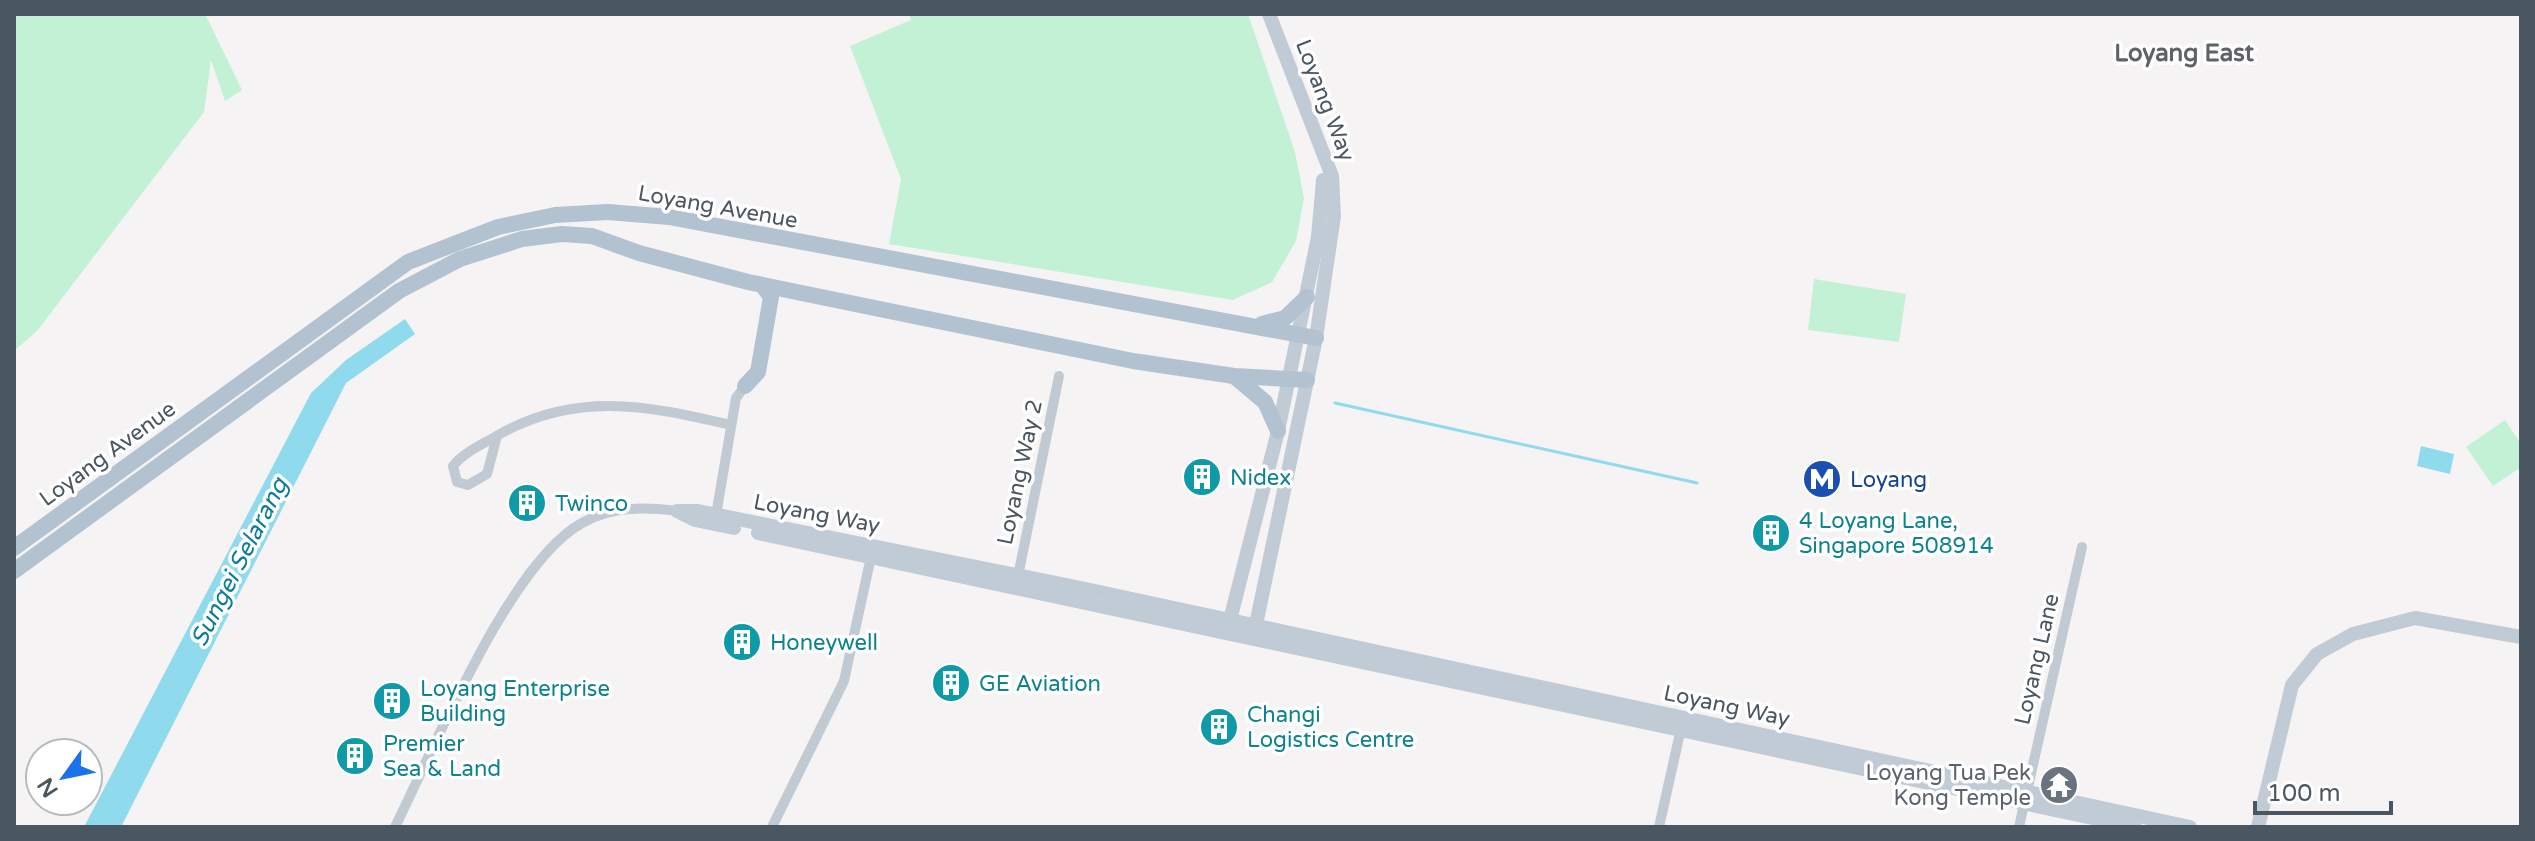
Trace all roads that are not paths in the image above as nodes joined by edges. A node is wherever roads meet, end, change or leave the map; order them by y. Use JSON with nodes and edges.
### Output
{"nodes":[{"id":1,"x":1260,"y":14,"type":"edge"},
{"id":2,"x":1269,"y":14,"type":"edge"},
{"id":3,"x":762,"y":285,"type":"junction"},
{"id":4,"x":1307,"y":297,"type":"junction"},
{"id":5,"x":1252,"y":325,"type":"junction"},
{"id":6,"x":1298,"y":335,"type":"junction"},
{"id":7,"x":1316,"y":338,"type":"junction"},
{"id":8,"x":1059,"y":376,"type":"dead end"},
{"id":9,"x":1234,"y":376,"type":"junction"},
{"id":10,"x":1288,"y":378,"type":"junction"},
{"id":11,"x":1307,"y":380,"type":"junction"},
{"id":12,"x":745,"y":386,"type":"joint"},
{"id":13,"x":731,"y":425,"type":"junction"},
{"id":14,"x":1278,"y":431,"type":"junction"},
{"id":15,"x":497,"y":436,"type":"junction"},
{"id":16,"x":677,"y":511,"type":"junction"},
{"id":17,"x":720,"y":520,"type":"junction"},
{"id":18,"x":2082,"y":547,"type":"dead end"},
{"id":19,"x":14,"y":548,"type":"edge"},
{"id":20,"x":872,"y":552,"type":"junction"},
{"id":21,"x":14,"y":571,"type":"edge"},
{"id":22,"x":1020,"y":583,"type":"junction"},
{"id":23,"x":1229,"y":627,"type":"junction"},
{"id":24,"x":1255,"y":633,"type":"junction"},
{"id":25,"x":2521,"y":637,"type":"edge"},
{"id":26,"x":1682,"y":724,"type":"junction"},
{"id":27,"x":2025,"y":797,"type":"junction"},
{"id":28,"x":2257,"y":824,"type":"edge"},
{"id":29,"x":395,"y":827,"type":"edge"},
{"id":30,"x":772,"y":827,"type":"edge"},
{"id":31,"x":1659,"y":827,"type":"edge"},
{"id":32,"x":2019,"y":827,"type":"edge"},
{"id":33,"x":2135,"y":827,"type":"edge"},
{"id":34,"x":2190,"y":827,"type":"edge"}],
"edges":[{"from":1,"to":4,"type":"main road","name":"Loyang Way"},
{"from":2,"to":7,"type":"main road","name":"Loyang Way"},
{"from":3,"to":9,"type":"main road","name":"Loyang Avenue"},
{"from":3,"to":12,"type":"main road"},
{"from":3,"to":21,"type":"main road","name":"Loyang Avenue"},
{"from":4,"to":5,"type":"main road"},
{"from":4,"to":6,"type":"main road","name":"Loyang Way"},
{"from":5,"to":6,"type":"main road","name":"Loyang Avenue"},
{"from":5,"to":19,"type":"main road","name":"Loyang Avenue"},
{"from":6,"to":7,"type":"main road","name":"Loyang Avenue"},
{"from":6,"to":10,"type":"main road","name":"Loyang Way"},
{"from":7,"to":11,"type":"main road","name":"Loyang Way"},
{"from":8,"to":22,"type":"street","name":"Loyang Way 2"},
{"from":9,"to":10,"type":"main road","name":"Loyang Avenue"},
{"from":9,"to":14,"type":"main road"},
{"from":10,"to":11,"type":"main road","name":"Loyang Avenue"},
{"from":10,"to":14,"type":"main road","name":"Loyang Way"},
{"from":11,"to":24,"type":"main road","name":"Loyang Way"},
{"from":12,"to":13,"type":"street"},
{"from":13,"to":15,"type":"street"},
{"from":13,"to":17,"type":"street"},
{"from":14,"to":23,"type":"main road","name":"Loyang Way"},
{"from":15,"to":15,"type":"street"},
{"from":16,"to":17,"type":"main road","name":"Loyang Way"},
{"from":16,"to":17,"type":"main road","name":"Loyang Way"},
{"from":16,"to":29,"type":"street","name":"Loyang Way"},
{"from":17,"to":20,"type":"main road","name":"Loyang Way"},
{"from":18,"to":27,"type":"street","name":"Loyang Lane"},
{"from":20,"to":22,"type":"main road","name":"Loyang Way"},
{"from":20,"to":30,"type":"street"},
{"from":22,"to":23,"type":"main road","name":"Loyang Way"},
{"from":23,"to":24,"type":"main road","name":"Loyang Way"},
{"from":24,"to":26,"type":"main road","name":"Loyang Way"},
{"from":25,"to":28,"type":"main road"},
{"from":26,"to":27,"type":"main road","name":"Loyang Way"},
{"from":26,"to":31,"type":"street"},
{"from":27,"to":32,"type":"street","name":"Loyang Lane"},
{"from":27,"to":33,"type":"main road","name":"Loyang Way"},
{"from":27,"to":34,"type":"main road","name":"Loyang Way"}]}
